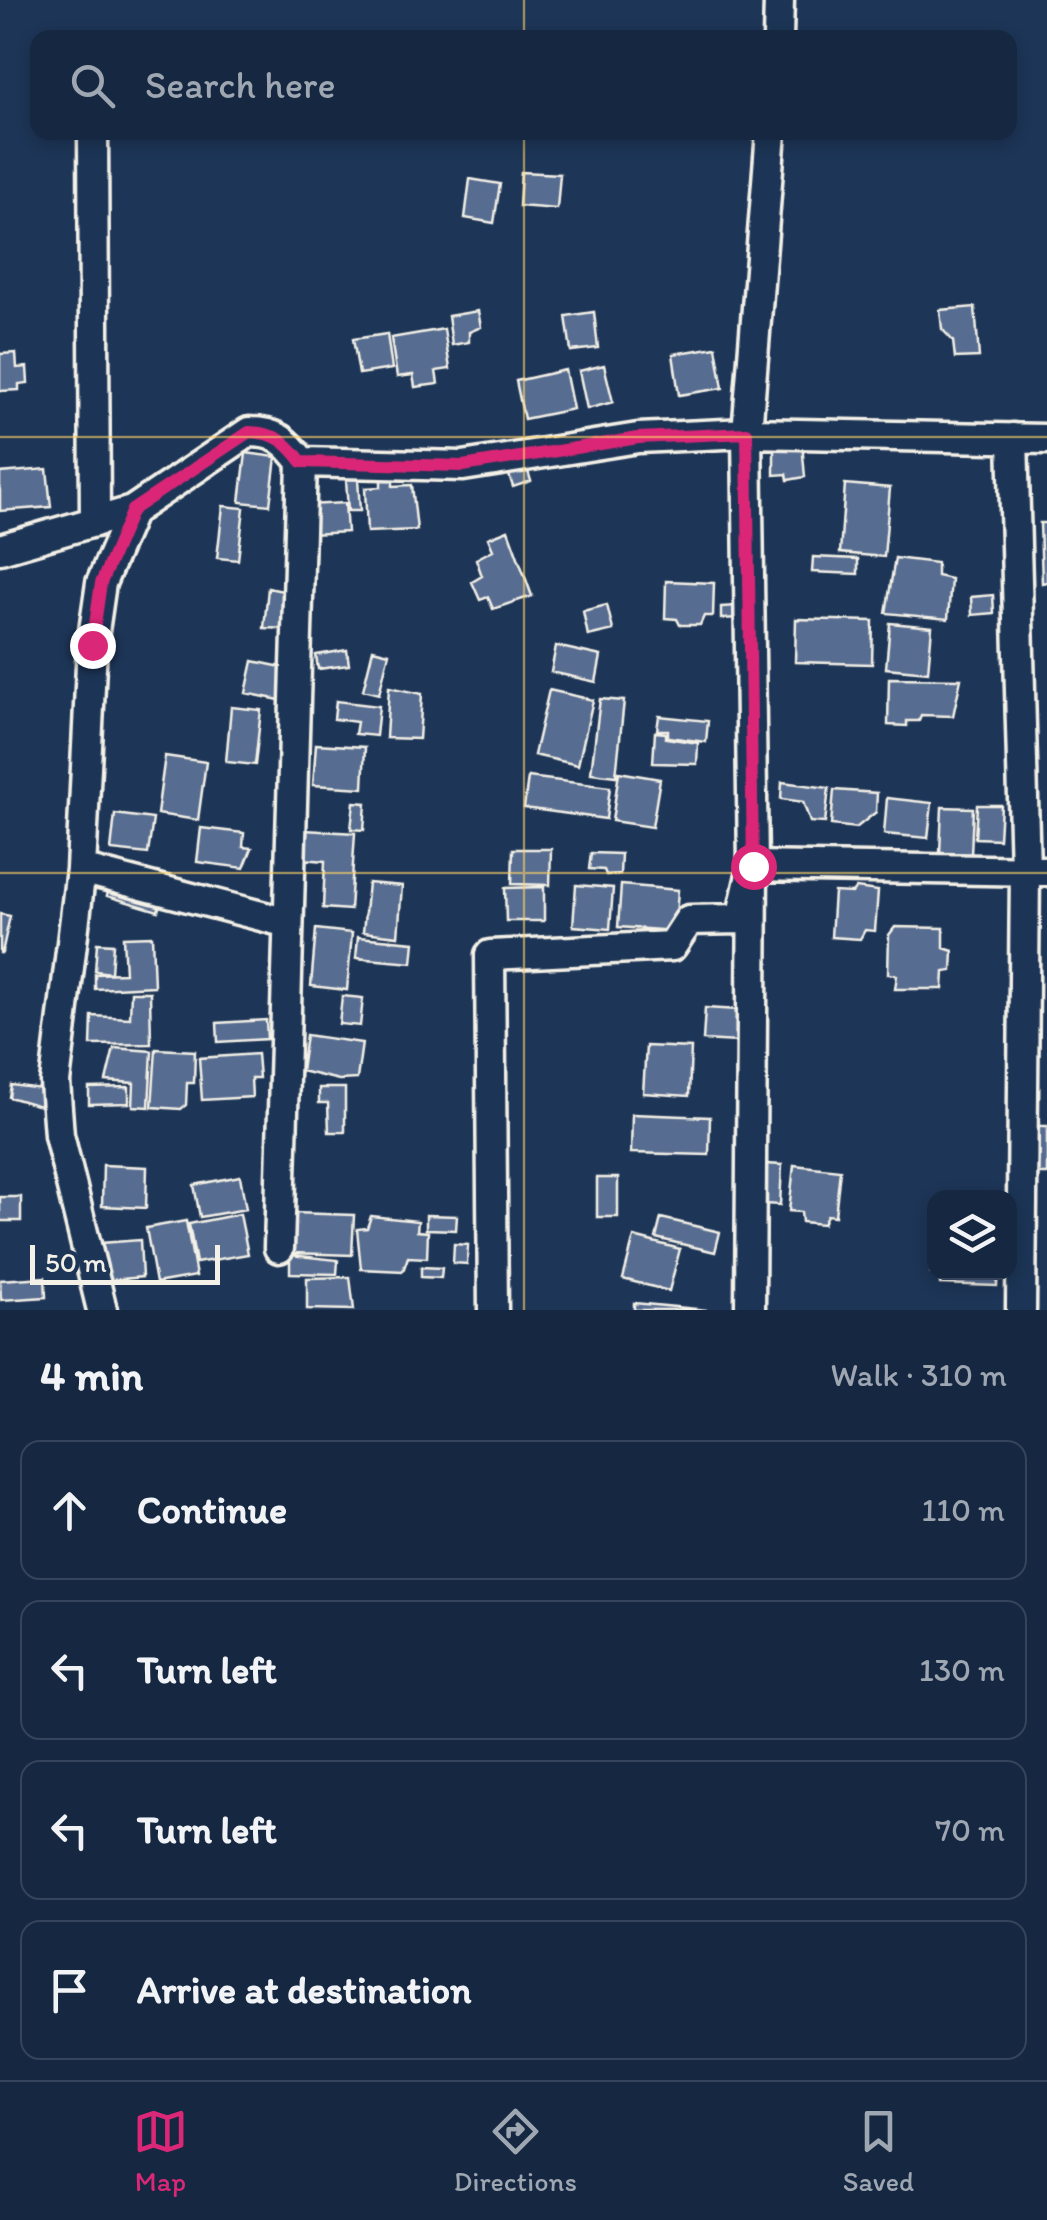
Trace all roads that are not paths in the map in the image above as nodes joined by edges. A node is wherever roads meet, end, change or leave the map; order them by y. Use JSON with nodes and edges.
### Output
{"nodes":[{"id":1,"x":779,"y":0,"type":"edge"},
{"id":2,"x":778,"y":30,"type":"edge"},
{"id":3,"x":93,"y":140,"type":"edge"},
{"id":4,"x":770,"y":140,"type":"edge"},
{"id":5,"x":747,"y":433,"type":"junction"},
{"id":6,"x":1013,"y":438,"type":"junction"},
{"id":7,"x":1047,"y":439,"type":"edge"},
{"id":8,"x":302,"y":462,"type":"junction"},
{"id":9,"x":132,"y":510,"type":"junction"},
{"id":10,"x":95,"y":522,"type":"junction"},
{"id":11,"x":0,"y":549,"type":"edge"},
{"id":12,"x":753,"y":866,"type":"junction"},
{"id":13,"x":81,"y":869,"type":"junction"},
{"id":14,"x":1036,"y":871,"type":"edge"},
{"id":15,"x":288,"y":923,"type":"junction"},
{"id":16,"x":278,"y":1248,"type":"dead end"},
{"id":17,"x":102,"y":1310,"type":"edge"},
{"id":18,"x":494,"y":1310,"type":"edge"},
{"id":19,"x":750,"y":1310,"type":"edge"},
{"id":20,"x":1021,"y":1310,"type":"edge"}],
"edges":[{"from":1,"to":2,"type":"street"},
{"from":3,"to":10,"type":"street"},
{"from":4,"to":5,"type":"street"},
{"from":5,"to":6,"type":"street"},
{"from":5,"to":8,"type":"street"},
{"from":5,"to":12,"type":"street"},
{"from":6,"to":7,"type":"street"},
{"from":6,"to":14,"type":"street"},
{"from":8,"to":9,"type":"street"},
{"from":8,"to":15,"type":"street"},
{"from":9,"to":10,"type":"street"},
{"from":9,"to":13,"type":"street"},
{"from":10,"to":11,"type":"street"},
{"from":12,"to":14,"type":"street"},
{"from":12,"to":18,"type":"street"},
{"from":12,"to":19,"type":"street"},
{"from":13,"to":15,"type":"street"},
{"from":13,"to":17,"type":"street"},
{"from":14,"to":20,"type":"street"},
{"from":15,"to":16,"type":"street"}]}
